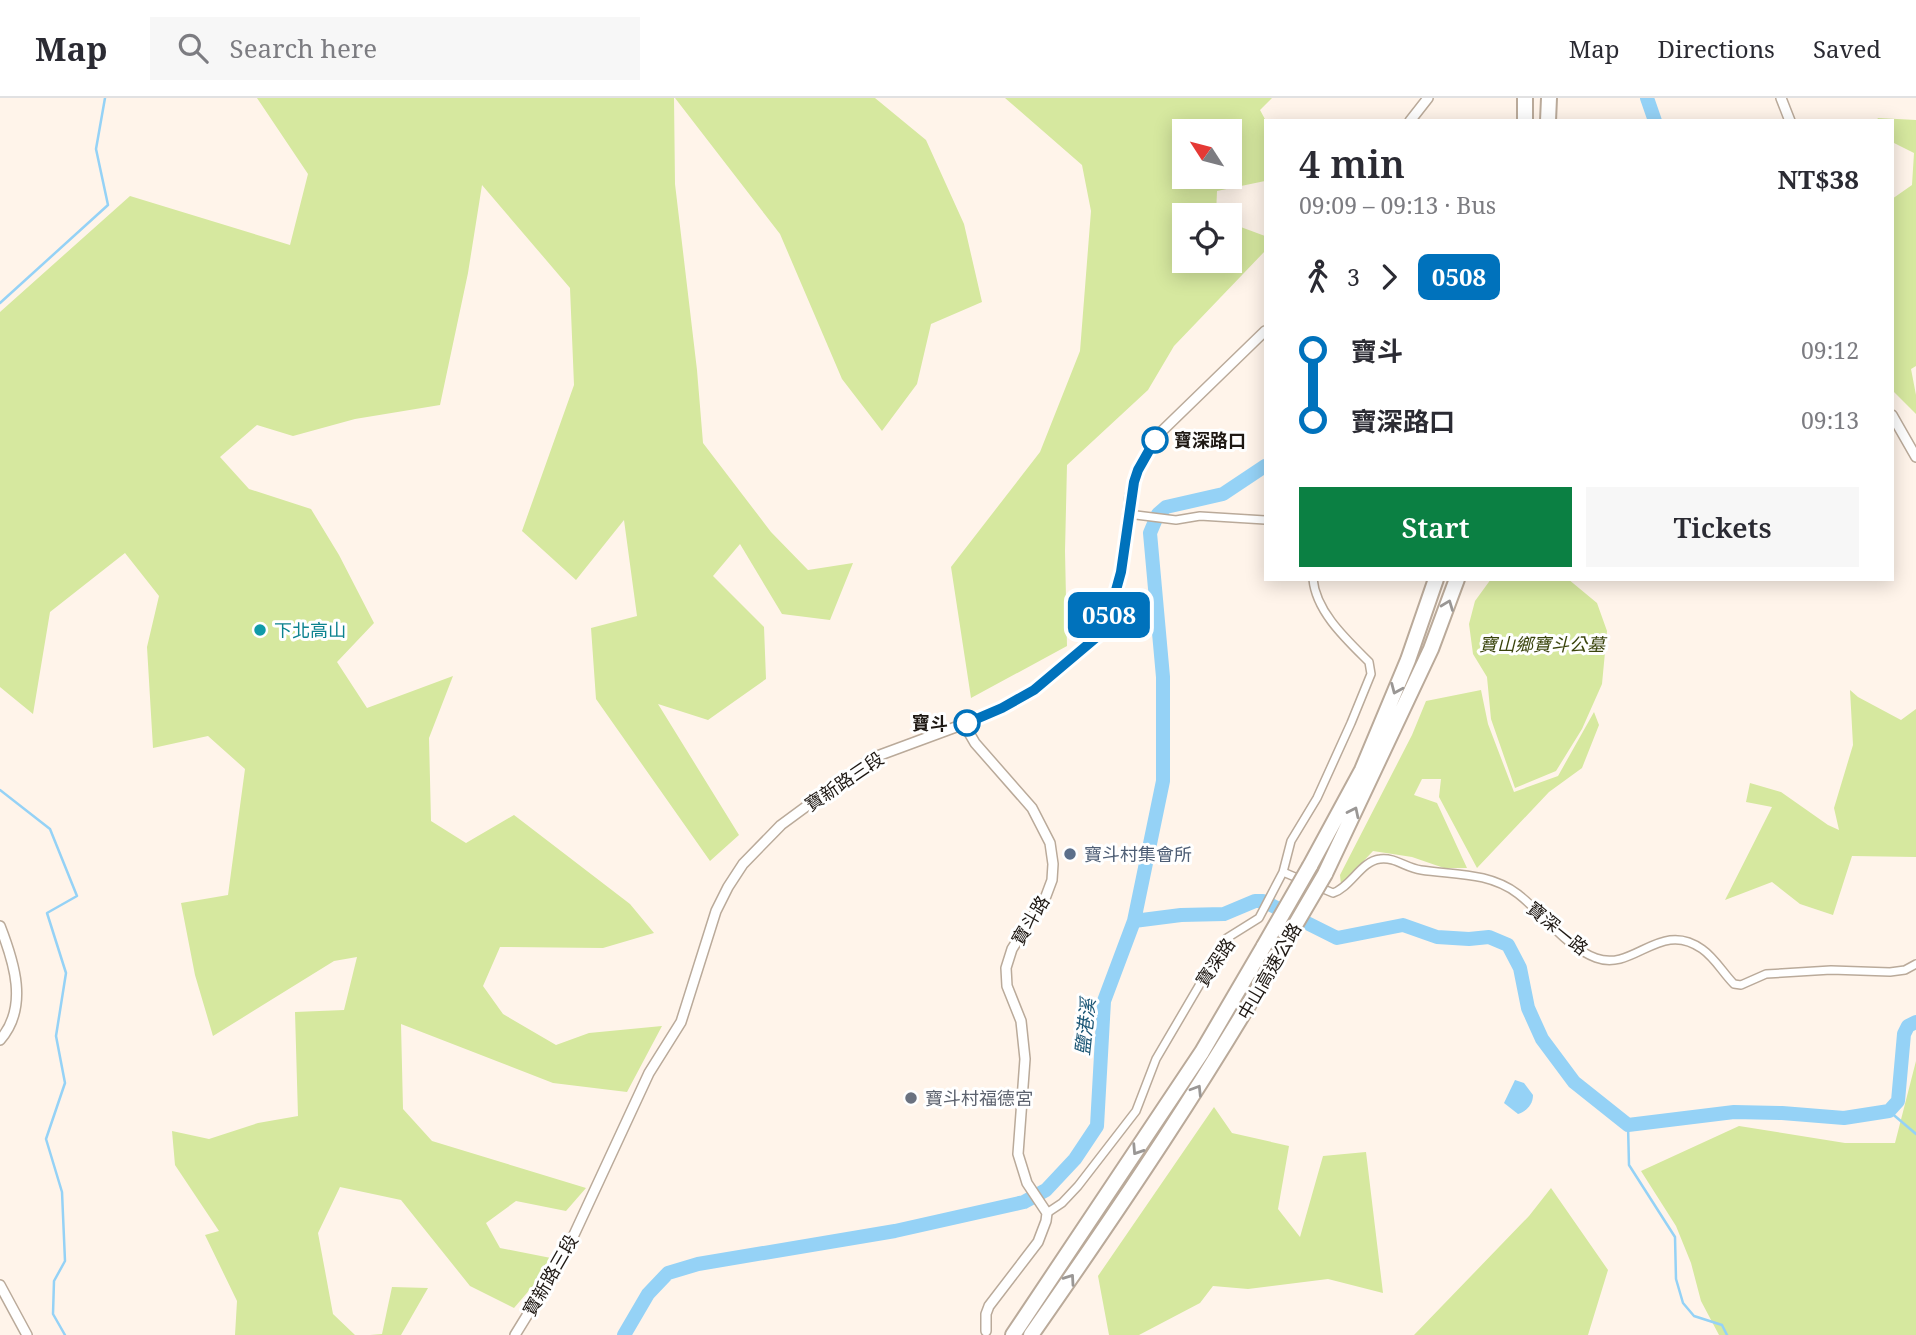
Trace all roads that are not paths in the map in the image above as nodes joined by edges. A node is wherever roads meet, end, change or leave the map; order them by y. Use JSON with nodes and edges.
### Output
{"nodes":[{"id":1,"x":1428,"y":98,"type":"edge"},
{"id":2,"x":1525,"y":98,"type":"edge"},
{"id":3,"x":1549,"y":98,"type":"edge"},
{"id":4,"x":1781,"y":98,"type":"edge"},
{"id":5,"x":1412,"y":119,"type":"edge"},
{"id":6,"x":1525,"y":119,"type":"edge"},
{"id":7,"x":1548,"y":119,"type":"edge"},
{"id":8,"x":1789,"y":119,"type":"edge"},
{"id":9,"x":1264,"y":332,"type":"edge"},
{"id":10,"x":1894,"y":418,"type":"edge"},
{"id":11,"x":1916,"y":457,"type":"edge"},
{"id":12,"x":1128,"y":514,"type":"junction"},
{"id":13,"x":1264,"y":520,"type":"edge"},
{"id":14,"x":1313,"y":581,"type":"edge"},
{"id":15,"x":1435,"y":581,"type":"edge"},
{"id":16,"x":1456,"y":581,"type":"edge"},
{"id":17,"x":964,"y":724,"type":"junction"},
{"id":18,"x":1283,"y":872,"type":"junction"},
{"id":19,"x":0,"y":926,"type":"edge"},
{"id":20,"x":1916,"y":964,"type":"edge"},
{"id":21,"x":0,"y":1040,"type":"edge"},
{"id":22,"x":1047,"y":1213,"type":"junction"},
{"id":23,"x":0,"y":1285,"type":"edge"},
{"id":24,"x":984,"y":1333,"type":"edge"},
{"id":25,"x":27,"y":1335,"type":"edge"},
{"id":26,"x":515,"y":1335,"type":"edge"},
{"id":27,"x":1013,"y":1335,"type":"edge"},
{"id":28,"x":1031,"y":1335,"type":"edge"}],
"edges":[{"from":1,"to":5,"type":"street"},
{"from":2,"to":6,"type":"highway"},
{"from":3,"to":7,"type":"highway"},
{"from":4,"to":8,"type":"street"},
{"from":9,"to":12,"type":"street","name":"寶新路三段"},
{"from":10,"to":11,"type":"street"},
{"from":12,"to":13,"type":"street"},
{"from":12,"to":17,"type":"street","name":"寶新路三段"},
{"from":14,"to":18,"type":"street","name":"寶深路"},
{"from":15,"to":27,"type":"highway","name":"中山高速公路","one_way":true,"bridge":true},
{"from":28,"to":16,"type":"highway","name":"中山高速公路","one_way":true,"bridge":true},
{"from":17,"to":22,"type":"street","name":"寶斗路"},
{"from":17,"to":26,"type":"street","name":"寶新路三段"},
{"from":18,"to":20,"type":"street","name":"寶深一路"},
{"from":18,"to":22,"type":"street","name":"寶深路"},
{"from":19,"to":21,"type":"street"},
{"from":22,"to":24,"type":"street","name":"寶深路"},
{"from":23,"to":25,"type":"street"}]}
